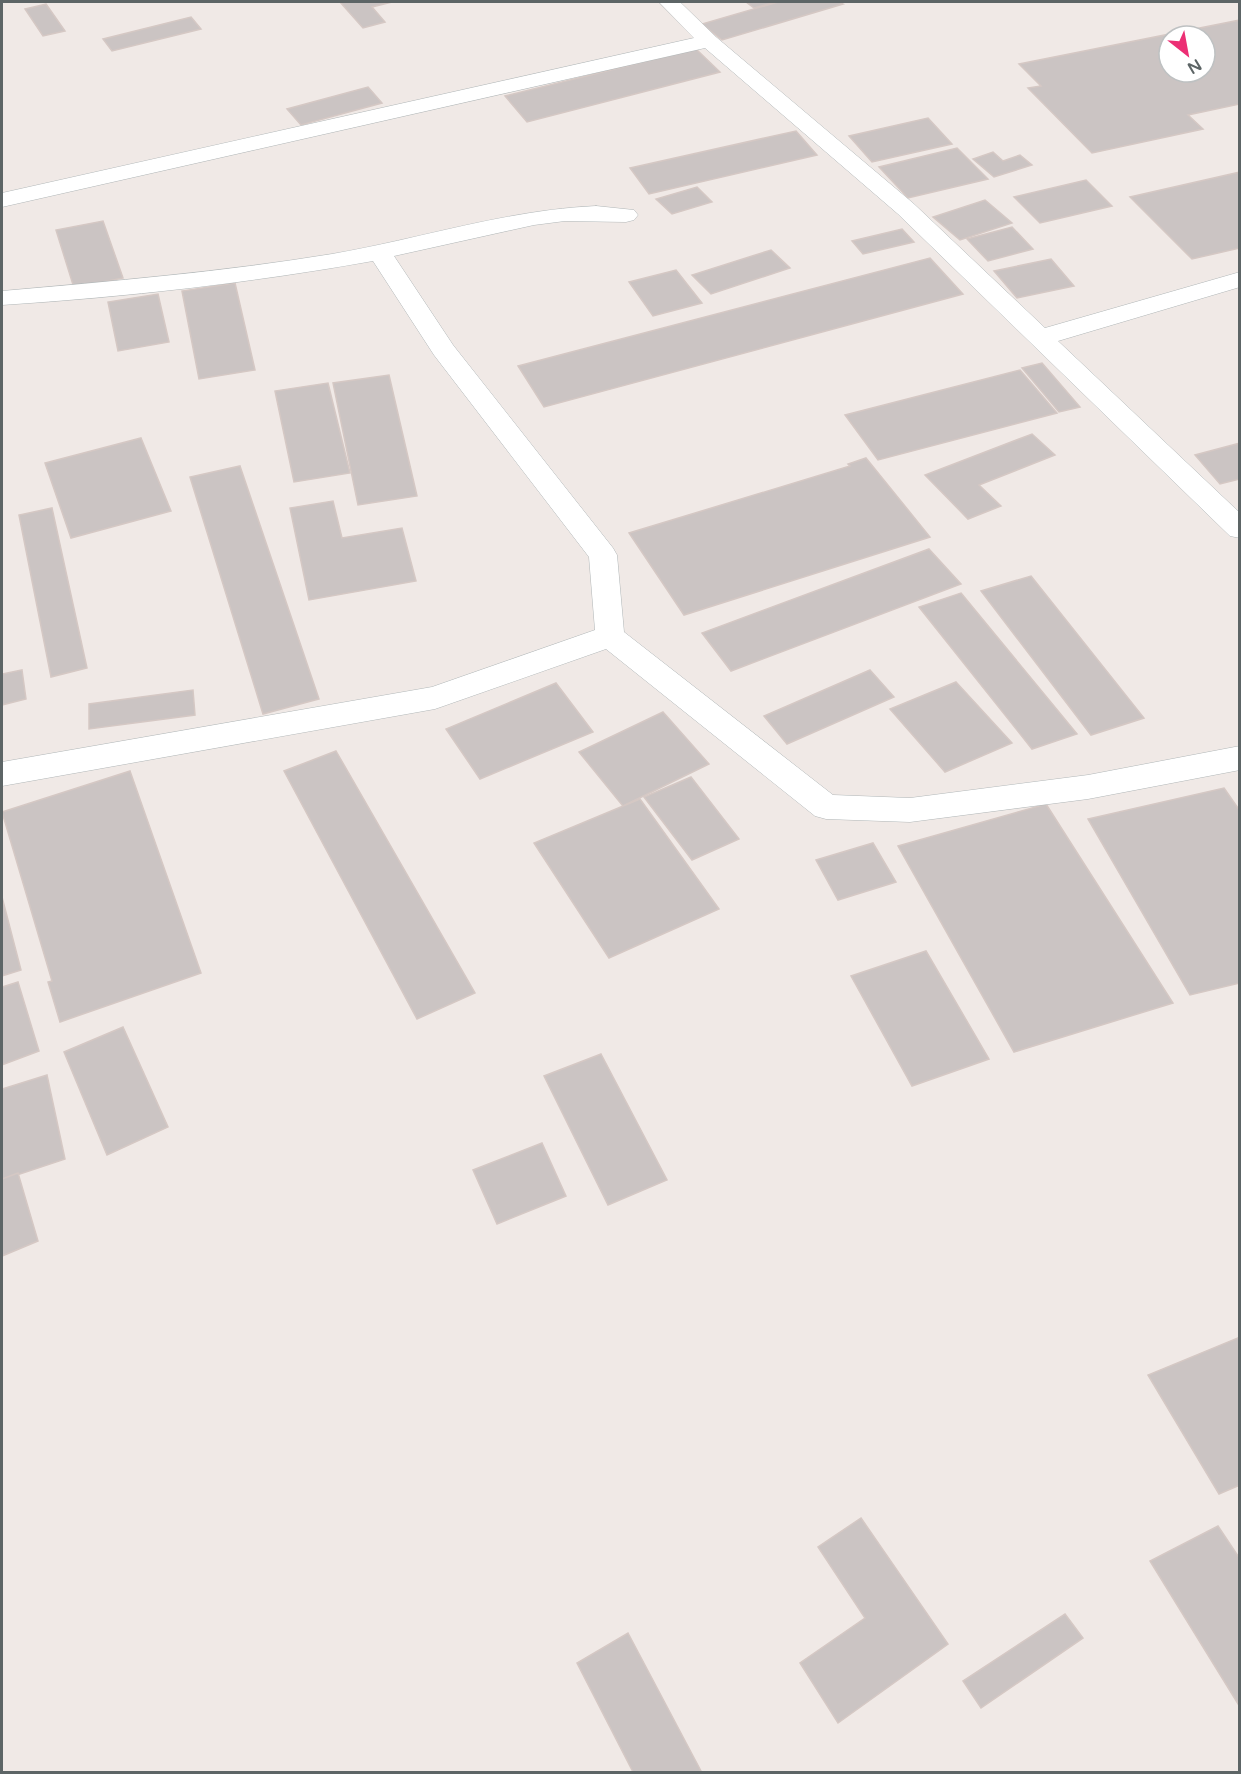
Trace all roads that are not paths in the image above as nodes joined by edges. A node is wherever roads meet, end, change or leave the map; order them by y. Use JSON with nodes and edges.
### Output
{"nodes":[{"id":1,"x":669,"y":2,"type":"edge"},
{"id":2,"x":709,"y":41,"type":"junction"},
{"id":3,"x":2,"y":200,"type":"edge"},
{"id":4,"x":626,"y":215,"type":"dead end"},
{"id":5,"x":379,"y":252,"type":"junction"},
{"id":6,"x":1239,"y":279,"type":"edge"},
{"id":7,"x":2,"y":298,"type":"edge"},
{"id":8,"x":1040,"y":338,"type":"junction"},
{"id":9,"x":1239,"y":529,"type":"edge"},
{"id":10,"x":610,"y":636,"type":"junction"},
{"id":11,"x":1239,"y":758,"type":"edge"},
{"id":12,"x":2,"y":774,"type":"edge"}],
"edges":[{"from":1,"to":2,"type":"street"},
{"from":2,"to":3,"type":"street"},
{"from":2,"to":8,"type":"street"},
{"from":4,"to":5,"type":"street"},
{"from":5,"to":7,"type":"street"},
{"from":5,"to":10,"type":"street"},
{"from":6,"to":8,"type":"street"},
{"from":8,"to":9,"type":"street"},
{"from":10,"to":11,"type":"street"},
{"from":10,"to":12,"type":"street"}]}
